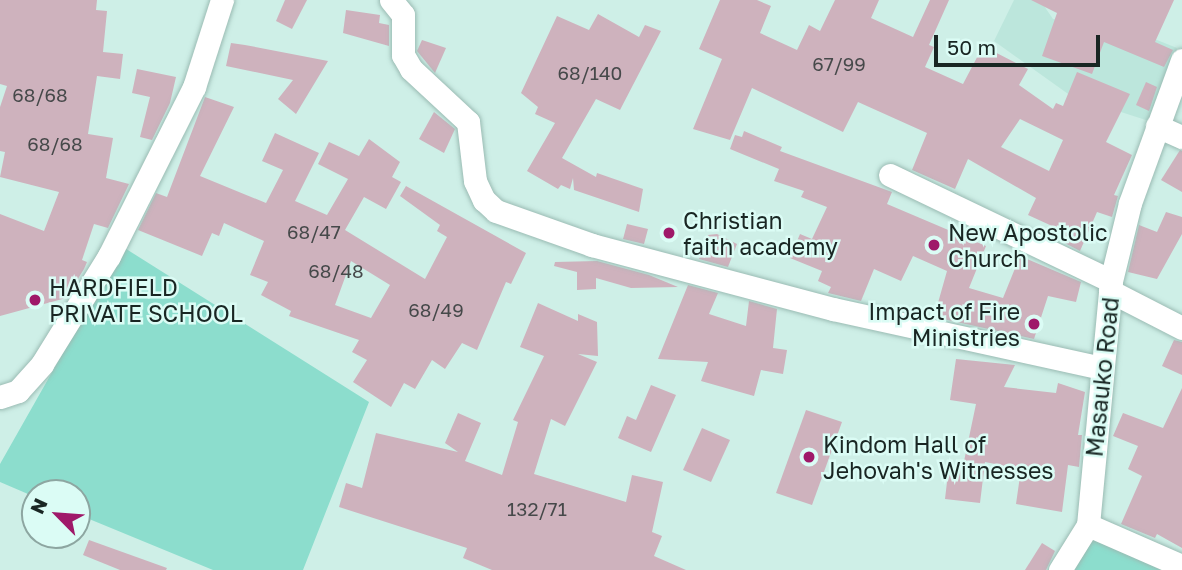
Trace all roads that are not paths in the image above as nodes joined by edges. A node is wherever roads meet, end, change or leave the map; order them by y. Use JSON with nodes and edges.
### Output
{"nodes":[{"id":1,"x":222,"y":0,"type":"edge"},
{"id":2,"x":391,"y":0,"type":"edge"},
{"id":3,"x":1182,"y":60,"type":"edge"},
{"id":4,"x":1157,"y":126,"type":"junction"},
{"id":5,"x":1182,"y":137,"type":"edge"},
{"id":6,"x":890,"y":175,"type":"dead end"},
{"id":7,"x":1110,"y":286,"type":"junction"},
{"id":8,"x":1182,"y":328,"type":"edge"},
{"id":9,"x":1101,"y":368,"type":"junction"},
{"id":10,"x":0,"y":397,"type":"edge"},
{"id":11,"x":1088,"y":525,"type":"junction"},
{"id":12,"x":1182,"y":566,"type":"edge"},
{"id":13,"x":1060,"y":570,"type":"edge"}],
"edges":[{"from":1,"to":10,"type":"street"},
{"from":2,"to":9,"type":"street"},
{"from":3,"to":4,"type":"street","name":"Masauko Road"},
{"from":4,"to":5,"type":"street"},
{"from":4,"to":7,"type":"street","name":"Masauko Road"},
{"from":6,"to":7,"type":"street"},
{"from":7,"to":8,"type":"street"},
{"from":7,"to":9,"type":"street","name":"Masauko Road"},
{"from":9,"to":11,"type":"street","name":"Masauko Road"},
{"from":11,"to":12,"type":"street"},
{"from":11,"to":13,"type":"street","name":"Masauko Road"}]}
